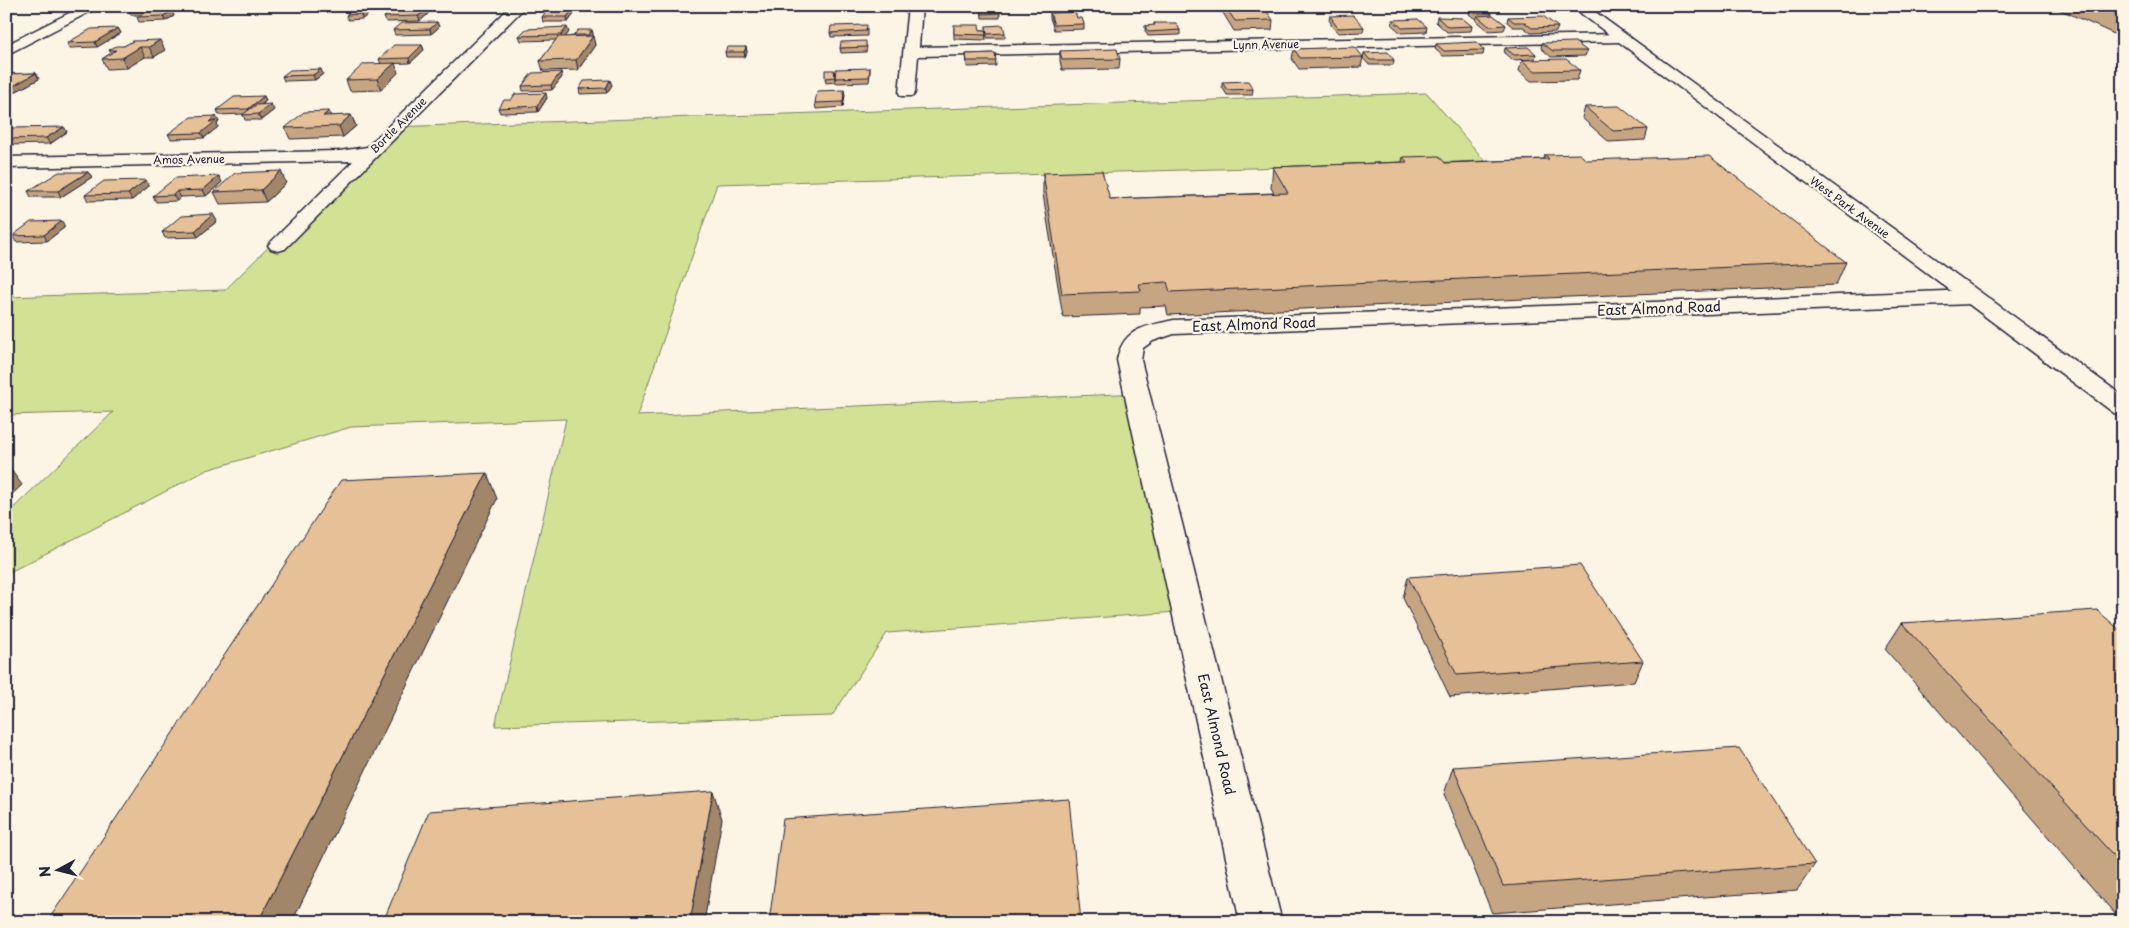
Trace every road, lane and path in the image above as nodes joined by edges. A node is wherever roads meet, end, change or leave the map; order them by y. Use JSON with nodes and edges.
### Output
{"nodes":[{"id":1,"x":94,"y":6,"type":"edge"},
{"id":2,"x":519,"y":6,"type":"edge"},
{"id":3,"x":914,"y":6,"type":"edge"},
{"id":4,"x":1578,"y":6,"type":"edge"},
{"id":5,"x":1621,"y":38,"type":"junction"},
{"id":6,"x":6,"y":51,"type":"edge"},
{"id":7,"x":911,"y":52,"type":"junction"},
{"id":8,"x":907,"y":93,"type":"dead end"},
{"id":9,"x":372,"y":151,"type":"junction"},
{"id":10,"x":6,"y":163,"type":"edge"},
{"id":11,"x":278,"y":245,"type":"dead end"},
{"id":12,"x":1972,"y":296,"type":"junction"},
{"id":13,"x":2123,"y":408,"type":"edge"},
{"id":14,"x":1261,"y":922,"type":"edge"}],
"edges":[{"from":1,"to":6,"type":"street"},
{"from":2,"to":9,"type":"street","name":"Bortle Avenue"},
{"from":3,"to":7,"type":"street"},
{"from":4,"to":5,"type":"street","name":"West Park Avenue"},
{"from":5,"to":7,"type":"street","name":"Lynn Avenue"},
{"from":5,"to":12,"type":"street","name":"West Park Avenue"},
{"from":7,"to":8,"type":"street"},
{"from":9,"to":10,"type":"street","name":"Amos Avenue"},
{"from":9,"to":11,"type":"street","name":"Bortle Avenue"},
{"from":12,"to":13,"type":"street","name":"West Park Avenue"},
{"from":12,"to":14,"type":"street","name":"East Almond Road"}]}
